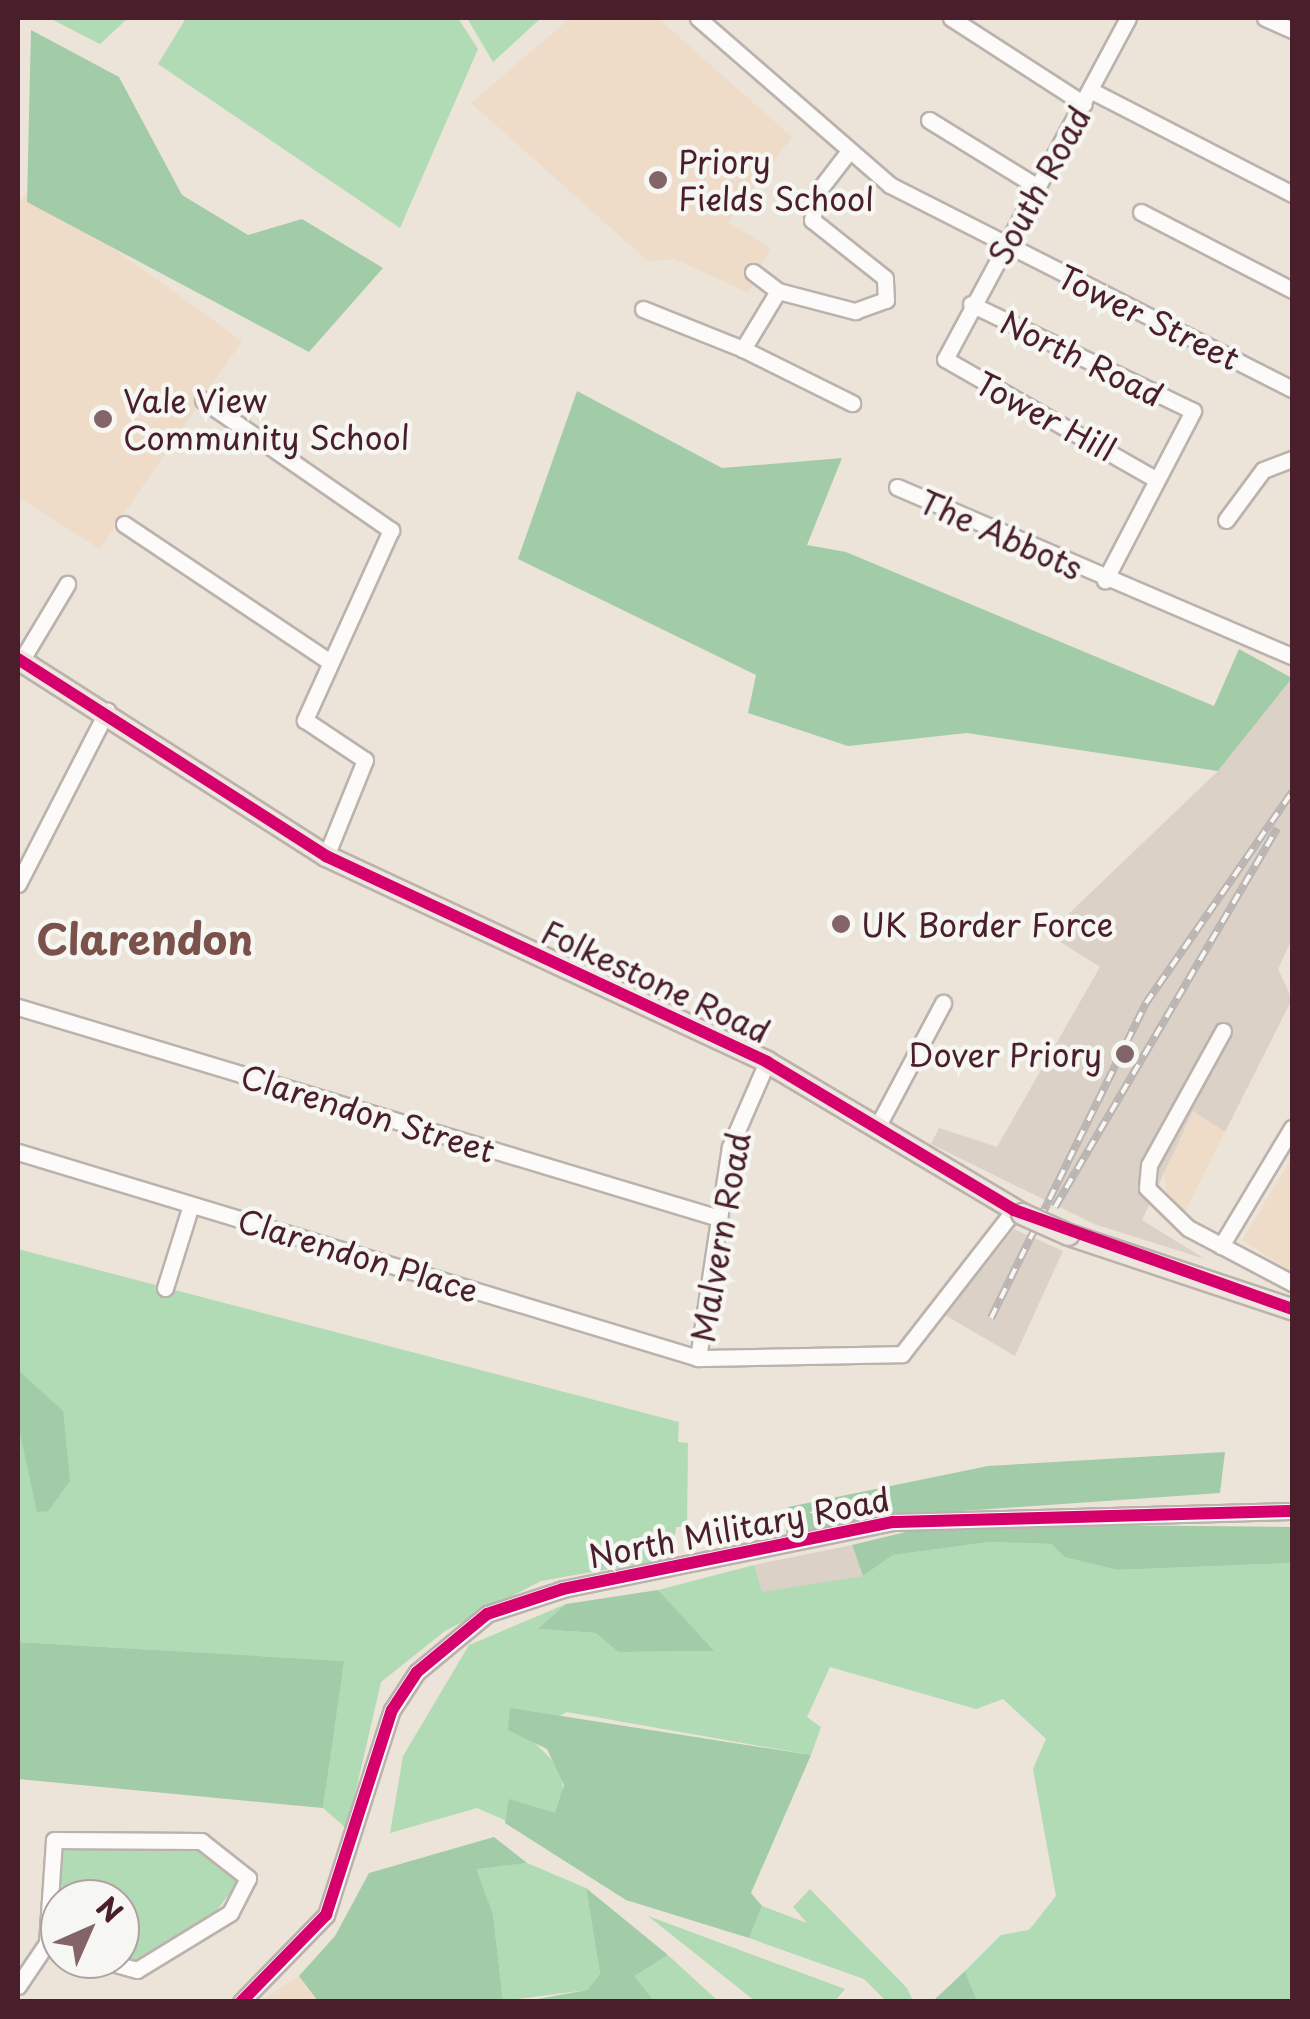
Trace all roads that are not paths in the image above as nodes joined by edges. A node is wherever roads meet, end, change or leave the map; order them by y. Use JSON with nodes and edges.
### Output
{"nodes":[{"id":1,"x":698,"y":18,"type":"edge"},
{"id":2,"x":951,"y":18,"type":"edge"},
{"id":3,"x":1128,"y":18,"type":"edge"},
{"id":4,"x":1265,"y":18,"type":"edge"},
{"id":5,"x":1292,"y":30,"type":"edge"},
{"id":6,"x":1088,"y":98,"type":"junction"},
{"id":7,"x":929,"y":120,"type":"dead end"},
{"id":8,"x":846,"y":155,"type":"junction"},
{"id":9,"x":1036,"y":186,"type":"junction"},
{"id":10,"x":1292,"y":194,"type":"edge"},
{"id":11,"x":1142,"y":212,"type":"dead end"},
{"id":12,"x":1005,"y":246,"type":"junction"},
{"id":13,"x":753,"y":272,"type":"dead end"},
{"id":14,"x":1292,"y":290,"type":"edge"},
{"id":15,"x":778,"y":291,"type":"junction"},
{"id":16,"x":971,"y":304,"type":"junction"},
{"id":17,"x":643,"y":309,"type":"dead end"},
{"id":18,"x":743,"y":349,"type":"junction"},
{"id":19,"x":945,"y":350,"type":"joint"},
{"id":20,"x":1290,"y":382,"type":"edge"},
{"id":21,"x":203,"y":400,"type":"dead end"},
{"id":22,"x":852,"y":403,"type":"dead end"},
{"id":23,"x":1292,"y":459,"type":"edge"},
{"id":24,"x":1155,"y":478,"type":"junction"},
{"id":25,"x":896,"y":487,"type":"dead end"},
{"id":26,"x":1226,"y":520,"type":"dead end"},
{"id":27,"x":124,"y":524,"type":"dead end"},
{"id":28,"x":1105,"y":580,"type":"junction"},
{"id":29,"x":66,"y":584,"type":"dead end"},
{"id":30,"x":1292,"y":656,"type":"edge"},
{"id":31,"x":19,"y":660,"type":"edge"},
{"id":32,"x":330,"y":662,"type":"junction"},
{"id":33,"x":107,"y":711,"type":"junction"},
{"id":34,"x":326,"y":856,"type":"junction"},
{"id":35,"x":18,"y":884,"type":"edge"},
{"id":36,"x":943,"y":1003,"type":"dead end"},
{"id":37,"x":18,"y":1007,"type":"edge"},
{"id":38,"x":1223,"y":1031,"type":"dead end"},
{"id":39,"x":766,"y":1062,"type":"junction"},
{"id":40,"x":1292,"y":1128,"type":"edge"},
{"id":41,"x":876,"y":1129,"type":"junction"},
{"id":42,"x":18,"y":1152,"type":"edge"},
{"id":43,"x":191,"y":1205,"type":"junction"},
{"id":44,"x":1018,"y":1212,"type":"junction"},
{"id":45,"x":719,"y":1218,"type":"junction"},
{"id":46,"x":1221,"y":1246,"type":"junction"},
{"id":47,"x":1263,"y":1267,"type":"junction"},
{"id":48,"x":1292,"y":1283,"type":"edge"},
{"id":49,"x":165,"y":1288,"type":"dead end"},
{"id":50,"x":1272,"y":1299,"type":"junction"},
{"id":51,"x":1292,"y":1308,"type":"edge"},
{"id":52,"x":698,"y":1358,"type":"junction"},
{"id":53,"x":1292,"y":1511,"type":"edge"},
{"id":54,"x":54,"y":1879,"type":"edge"},
{"id":55,"x":40,"y":1959,"type":"edge"},
{"id":56,"x":140,"y":1968,"type":"edge"},
{"id":57,"x":18,"y":1986,"type":"edge"},
{"id":58,"x":241,"y":2002,"type":"edge"}],
"edges":[{"from":1,"to":8,"type":"street","name":"Tower Street"},
{"from":2,"to":6,"type":"street"},
{"from":3,"to":6,"type":"street","name":"South Road"},
{"from":4,"to":5,"type":"street"},
{"from":6,"to":9,"type":"street","name":"South Road"},
{"from":6,"to":10,"type":"street"},
{"from":7,"to":9,"type":"street"},
{"from":8,"to":12,"type":"street","name":"Tower Street"},
{"from":8,"to":15,"type":"street"},
{"from":9,"to":12,"type":"street","name":"South Road"},
{"from":11,"to":14,"type":"street"},
{"from":12,"to":16,"type":"street","name":"South Road"},
{"from":12,"to":20,"type":"street","name":"Tower Street"},
{"from":13,"to":15,"type":"street"},
{"from":15,"to":18,"type":"street"},
{"from":16,"to":19,"type":"street","name":"South Road"},
{"from":16,"to":24,"type":"street","name":"North Road"},
{"from":17,"to":18,"type":"street"},
{"from":18,"to":22,"type":"street"},
{"from":19,"to":24,"type":"street","name":"Tower Hill"},
{"from":21,"to":32,"type":"street"},
{"from":23,"to":26,"type":"street"},
{"from":24,"to":28,"type":"street"},
{"from":25,"to":28,"type":"street","name":"The Abbots"},
{"from":27,"to":32,"type":"street"},
{"from":28,"to":30,"type":"street","name":"The Abbots"},
{"from":29,"to":31,"type":"street"},
{"from":31,"to":33,"type":"main road","name":"Folkestone Road"},
{"from":32,"to":34,"type":"street"},
{"from":33,"to":34,"type":"main road","name":"Folkestone Road"},
{"from":33,"to":35,"type":"street"},
{"from":34,"to":39,"type":"main road","name":"Folkestone Road"},
{"from":36,"to":41,"type":"street"},
{"from":37,"to":45,"type":"street","name":"Clarendon Street"},
{"from":38,"to":46,"type":"street"},
{"from":39,"to":41,"type":"main road","name":"Folkestone Road"},
{"from":39,"to":45,"type":"street","name":"Malvern Road"},
{"from":40,"to":46,"type":"street"},
{"from":41,"to":44,"type":"main road","name":"Folkestone Road"},
{"from":42,"to":43,"type":"street","name":"Clarendon Place"},
{"from":43,"to":49,"type":"street"},
{"from":43,"to":52,"type":"street","name":"Clarendon Place"},
{"from":44,"to":50,"type":"main road","name":"Folkestone Road","bridge":true},
{"from":44,"to":52,"type":"street","name":"Clarendon Place"},
{"from":45,"to":52,"type":"street","name":"Malvern Road"},
{"from":46,"to":47,"type":"street"},
{"from":47,"to":48,"type":"street"},
{"from":47,"to":50,"type":"street"},
{"from":50,"to":51,"type":"main road","name":"Folkestone Road"},
{"from":53,"to":58,"type":"street","name":"North Military Road"},
{"from":54,"to":56,"type":"street"},
{"from":55,"to":57,"type":"street"}]}
